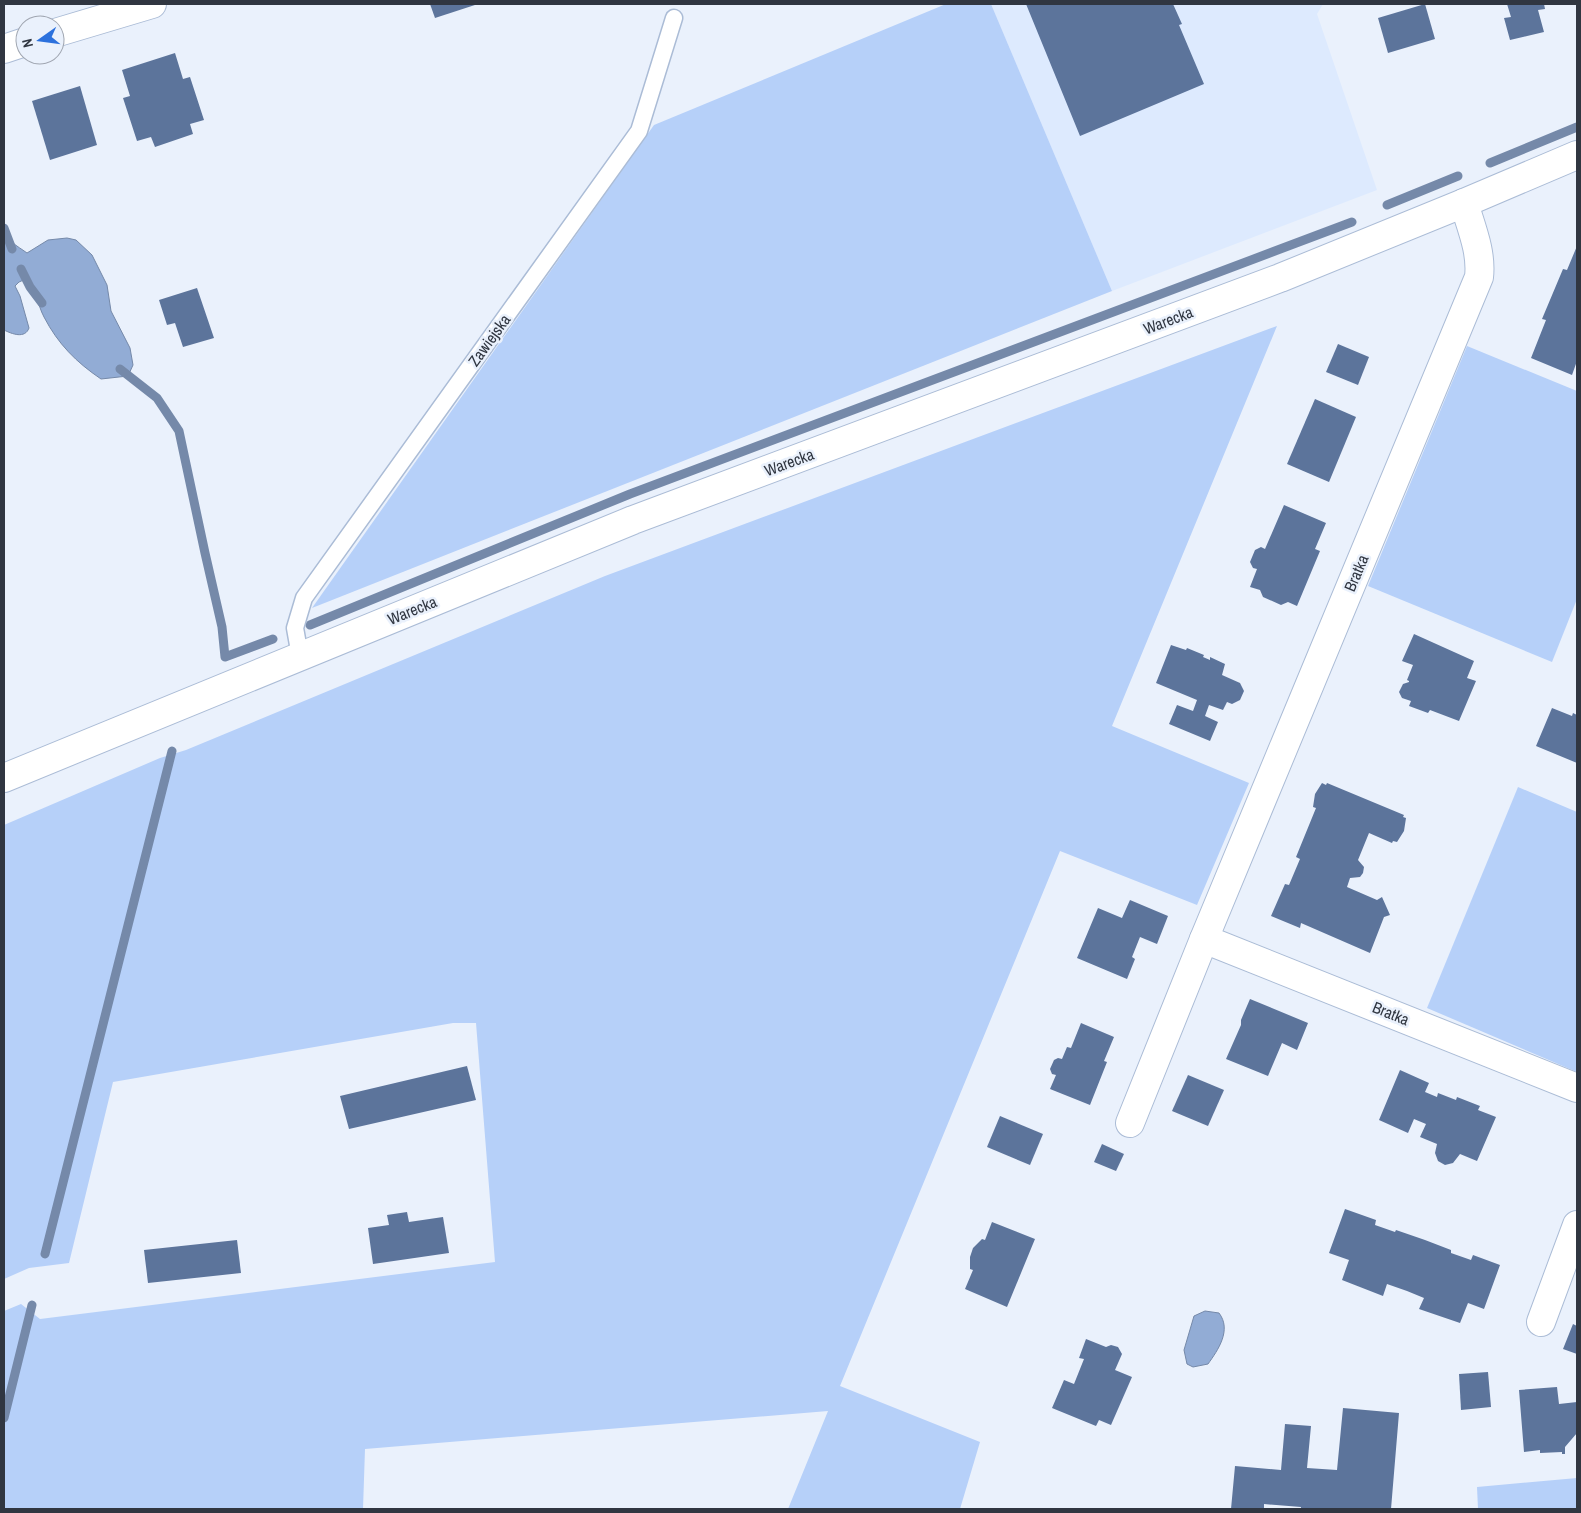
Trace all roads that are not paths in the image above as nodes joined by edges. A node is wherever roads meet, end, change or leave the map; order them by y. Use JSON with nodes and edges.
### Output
{"nodes":[{"id":1,"x":152,"y":4,"type":"edge"},
{"id":2,"x":674,"y":18,"type":"dead end"},
{"id":3,"x":65,"y":30,"type":"edge"},
{"id":4,"x":1577,"y":155,"type":"edge"},
{"id":5,"x":1464,"y":203,"type":"junction"},
{"id":6,"x":300,"y":656,"type":"junction"},
{"id":7,"x":4,"y":778,"type":"edge"},
{"id":8,"x":1204,"y":939,"type":"junction"},
{"id":9,"x":1577,"y":1088,"type":"edge"},
{"id":10,"x":1130,"y":1123,"type":"dead end"},
{"id":11,"x":1577,"y":1225,"type":"edge"},
{"id":12,"x":1541,"y":1322,"type":"dead end"}],
"edges":[{"from":1,"to":3,"type":"street"},
{"from":2,"to":6,"type":"lane","name":"Zawiejska"},
{"from":4,"to":5,"type":"street","name":"Warecka"},
{"from":5,"to":6,"type":"street","name":"Warecka"},
{"from":5,"to":8,"type":"street","name":"Bratka"},
{"from":6,"to":7,"type":"street","name":"Warecka"},
{"from":8,"to":9,"type":"street","name":"Bratka"},
{"from":8,"to":10,"type":"street","name":"Bratka"},
{"from":11,"to":12,"type":"street"}]}
